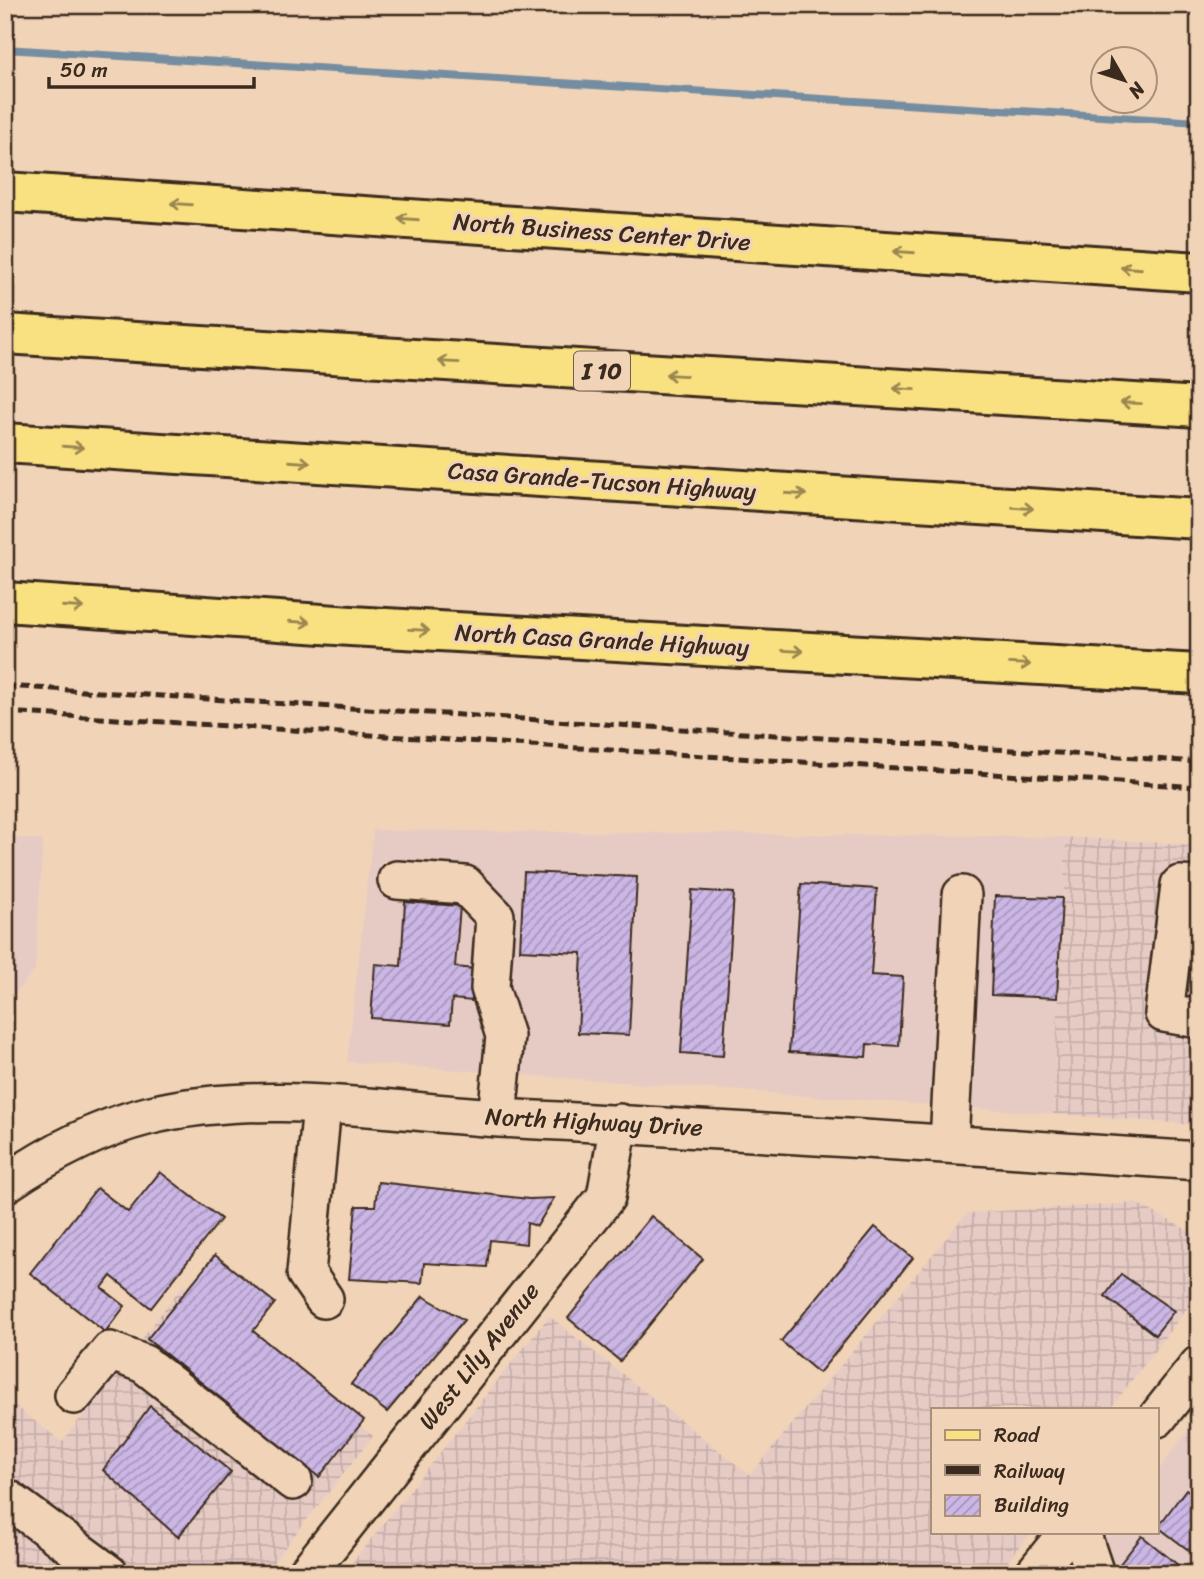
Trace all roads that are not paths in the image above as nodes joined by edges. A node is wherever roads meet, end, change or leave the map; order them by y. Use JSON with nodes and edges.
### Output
{"nodes":[{"id":1,"x":5,"y":192,"type":"edge"},
{"id":2,"x":1199,"y":272,"type":"edge"},
{"id":3,"x":5,"y":334,"type":"edge"},
{"id":4,"x":1199,"y":407,"type":"edge"},
{"id":5,"x":5,"y":443,"type":"edge"},
{"id":6,"x":1199,"y":519,"type":"edge"},
{"id":7,"x":5,"y":602,"type":"edge"},
{"id":8,"x":1199,"y":674,"type":"edge"},
{"id":9,"x":397,"y":880,"type":"dead end"},
{"id":10,"x":1199,"y":886,"type":"edge"},
{"id":11,"x":962,"y":895,"type":"dead end"},
{"id":12,"x":1199,"y":1019,"type":"edge"},
{"id":13,"x":322,"y":1105,"type":"junction"},
{"id":14,"x":497,"y":1117,"type":"junction"},
{"id":15,"x":619,"y":1124,"type":"junction"},
{"id":16,"x":948,"y":1143,"type":"junction"},
{"id":17,"x":1199,"y":1161,"type":"edge"},
{"id":18,"x":5,"y":1184,"type":"edge"},
{"id":19,"x":324,"y":1299,"type":"dead end"},
{"id":20,"x":1193,"y":1386,"type":"edge"},
{"id":21,"x":74,"y":1395,"type":"dead end"},
{"id":22,"x":1158,"y":1417,"type":"edge"},
{"id":23,"x":293,"y":1482,"type":"dead end"},
{"id":24,"x":5,"y":1497,"type":"edge"},
{"id":25,"x":1066,"y":1534,"type":"edge"},
{"id":26,"x":1082,"y":1534,"type":"edge"},
{"id":27,"x":86,"y":1567,"type":"edge"},
{"id":28,"x":306,"y":1574,"type":"edge"},
{"id":29,"x":1034,"y":1574,"type":"edge"},
{"id":30,"x":1095,"y":1574,"type":"edge"}],
"edges":[{"from":2,"to":1,"type":"main road","name":"North Business Center Drive","one_way":true},
{"from":4,"to":3,"type":"main road","number":"I 10","one_way":true},
{"from":5,"to":6,"type":"main road","name":"Casa Grande-Tucson Highway","one_way":true},
{"from":7,"to":8,"type":"main road","name":"North Casa Grande Highway","one_way":true},
{"from":9,"to":14,"type":"street"},
{"from":10,"to":12,"type":"street"},
{"from":11,"to":16,"type":"street"},
{"from":13,"to":14,"type":"street","name":"North Highway Drive"},
{"from":13,"to":18,"type":"street","name":"North Highway Drive"},
{"from":13,"to":19,"type":"street"},
{"from":14,"to":15,"type":"street","name":"North Highway Drive"},
{"from":15,"to":16,"type":"street","name":"North Highway Drive"},
{"from":15,"to":28,"type":"street","name":"West Lily Avenue"},
{"from":16,"to":17,"type":"street","name":"North Highway Drive"},
{"from":20,"to":22,"type":"street"},
{"from":21,"to":23,"type":"street"},
{"from":24,"to":27,"type":"street"},
{"from":25,"to":29,"type":"street"},
{"from":26,"to":30,"type":"street"}]}
